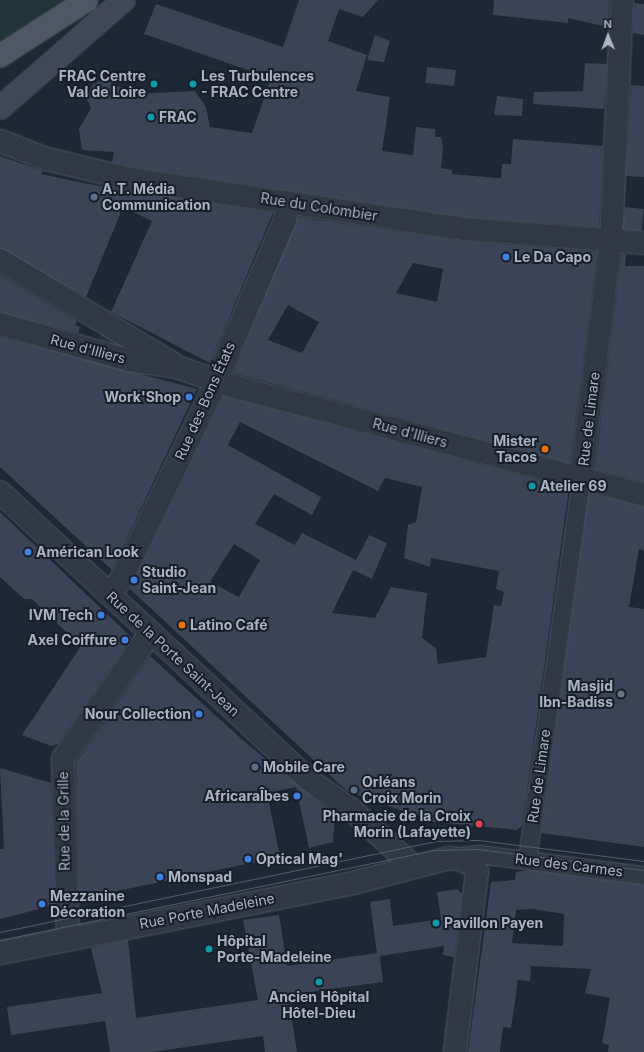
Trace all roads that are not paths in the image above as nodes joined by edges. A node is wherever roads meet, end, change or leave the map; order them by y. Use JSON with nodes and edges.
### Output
{"nodes":[{"id":1,"x":87,"y":0,"type":"edge"},
{"id":2,"x":124,"y":0,"type":"edge"},
{"id":3,"x":622,"y":0,"type":"edge"},
{"id":4,"x":0,"y":56,"type":"edge"},
{"id":5,"x":0,"y":108,"type":"edge"},
{"id":6,"x":0,"y":141,"type":"edge"},
{"id":7,"x":288,"y":202,"type":"junction"},
{"id":8,"x":611,"y":241,"type":"junction"},
{"id":9,"x":644,"y":243,"type":"edge"},
{"id":10,"x":0,"y":260,"type":"edge"},
{"id":11,"x":0,"y":324,"type":"edge"},
{"id":12,"x":177,"y":367,"type":"junction"},
{"id":13,"x":215,"y":381,"type":"junction"},
{"id":14,"x":582,"y":478,"type":"junction"},
{"id":15,"x":0,"y":492,"type":"edge"},
{"id":16,"x":644,"y":495,"type":"edge"},
{"id":17,"x":109,"y":594,"type":"junction"},
{"id":18,"x":150,"y":634,"type":"junction"},
{"id":19,"x":449,"y":858,"type":"junction"},
{"id":20,"x":527,"y":859,"type":"junction"},
{"id":21,"x":413,"y":866,"type":"junction"},
{"id":22,"x":644,"y":875,"type":"edge"},
{"id":23,"x":68,"y":939,"type":"junction"},
{"id":24,"x":0,"y":953,"type":"edge"},
{"id":25,"x":455,"y":1052,"type":"edge"}],
"edges":[{"from":1,"to":4,"type":"main road"},
{"from":2,"to":5,"type":"main road"},
{"from":3,"to":8,"type":"street","name":"Rue de Limare"},
{"from":6,"to":7,"type":"street","name":"Rue du Colombier"},
{"from":7,"to":8,"type":"street","name":"Rue du Colombier"},
{"from":7,"to":13,"type":"street","name":"Rue des Bons États"},
{"from":8,"to":9,"type":"street","name":"Rue du Colombier"},
{"from":8,"to":14,"type":"street","name":"Rue de Limare"},
{"from":10,"to":12,"type":"street","name":"Rue d'Illiers"},
{"from":11,"to":12,"type":"street","name":"Rue d'Illiers"},
{"from":12,"to":13,"type":"street","name":"Rue d'Illiers"},
{"from":13,"to":14,"type":"street","name":"Rue d'Illiers"},
{"from":13,"to":17,"type":"street","name":"Rue des Bons États"},
{"from":14,"to":16,"type":"street","name":"Rue d'Illiers"},
{"from":14,"to":20,"type":"street","name":"Rue de Limare"},
{"from":15,"to":17,"type":"street","name":"Rue de la Porte Saint-Jean"},
{"from":17,"to":18,"type":"street","name":"Rue de la Porte Saint-Jean"},
{"from":18,"to":21,"type":"street","name":"Rue de la Porte Saint-Jean"},
{"from":18,"to":23,"type":"street","name":"Rue de la Grille"},
{"from":19,"to":20,"type":"street","name":"Rue des Carmes"},
{"from":19,"to":21,"type":"street","name":"Rue Porte Madeleine"},
{"from":19,"to":25,"type":"street"},
{"from":20,"to":22,"type":"street","name":"Rue des Carmes"},
{"from":21,"to":23,"type":"street","name":"Rue Porte Madeleine"},
{"from":23,"to":24,"type":"street","name":"Rue Porte Madeleine"}]}
